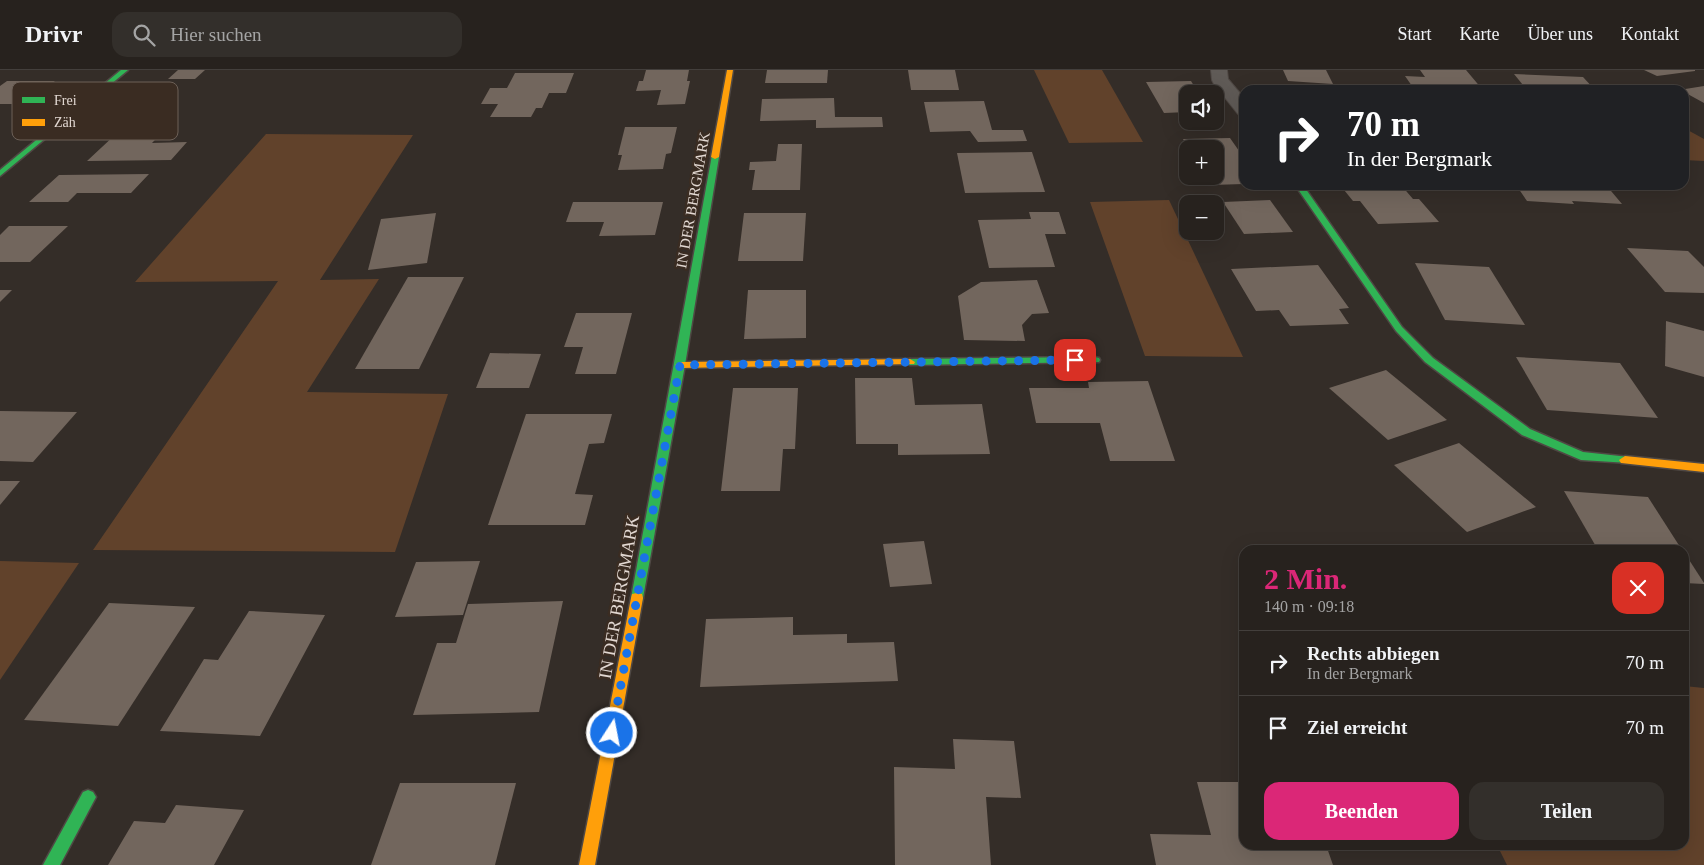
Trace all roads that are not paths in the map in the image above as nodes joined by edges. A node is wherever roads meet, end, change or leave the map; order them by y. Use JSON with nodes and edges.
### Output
{"nodes":[{"id":1,"x":126,"y":70,"type":"edge"},
{"id":2,"x":730,"y":70,"type":"edge"},
{"id":3,"x":1219,"y":70,"type":"edge"},
{"id":4,"x":111,"y":82,"type":"edge"},
{"id":5,"x":1239,"y":104,"type":"edge"},
{"id":6,"x":41,"y":140,"type":"edge"},
{"id":7,"x":0,"y":174,"type":"edge"},
{"id":8,"x":1303,"y":190,"type":"edge"},
{"id":9,"x":1095,"y":360,"type":"dead end"},
{"id":10,"x":680,"y":365,"type":"junction"},
{"id":11,"x":1704,"y":468,"type":"edge"},
{"id":12,"x":88,"y":796,"type":"dead end"},
{"id":13,"x":51,"y":865,"type":"edge"},
{"id":14,"x":588,"y":865,"type":"edge"}],
"edges":[{"from":1,"to":4,"type":"street"},
{"from":2,"to":10,"type":"street","name":"IN DER BERGMARK"},
{"from":3,"to":5,"type":"street"},
{"from":6,"to":7,"type":"street"},
{"from":8,"to":11,"type":"street"},
{"from":9,"to":10,"type":"street"},
{"from":10,"to":14,"type":"street","name":"IN DER BERGMARK"},
{"from":12,"to":13,"type":"street"}]}
